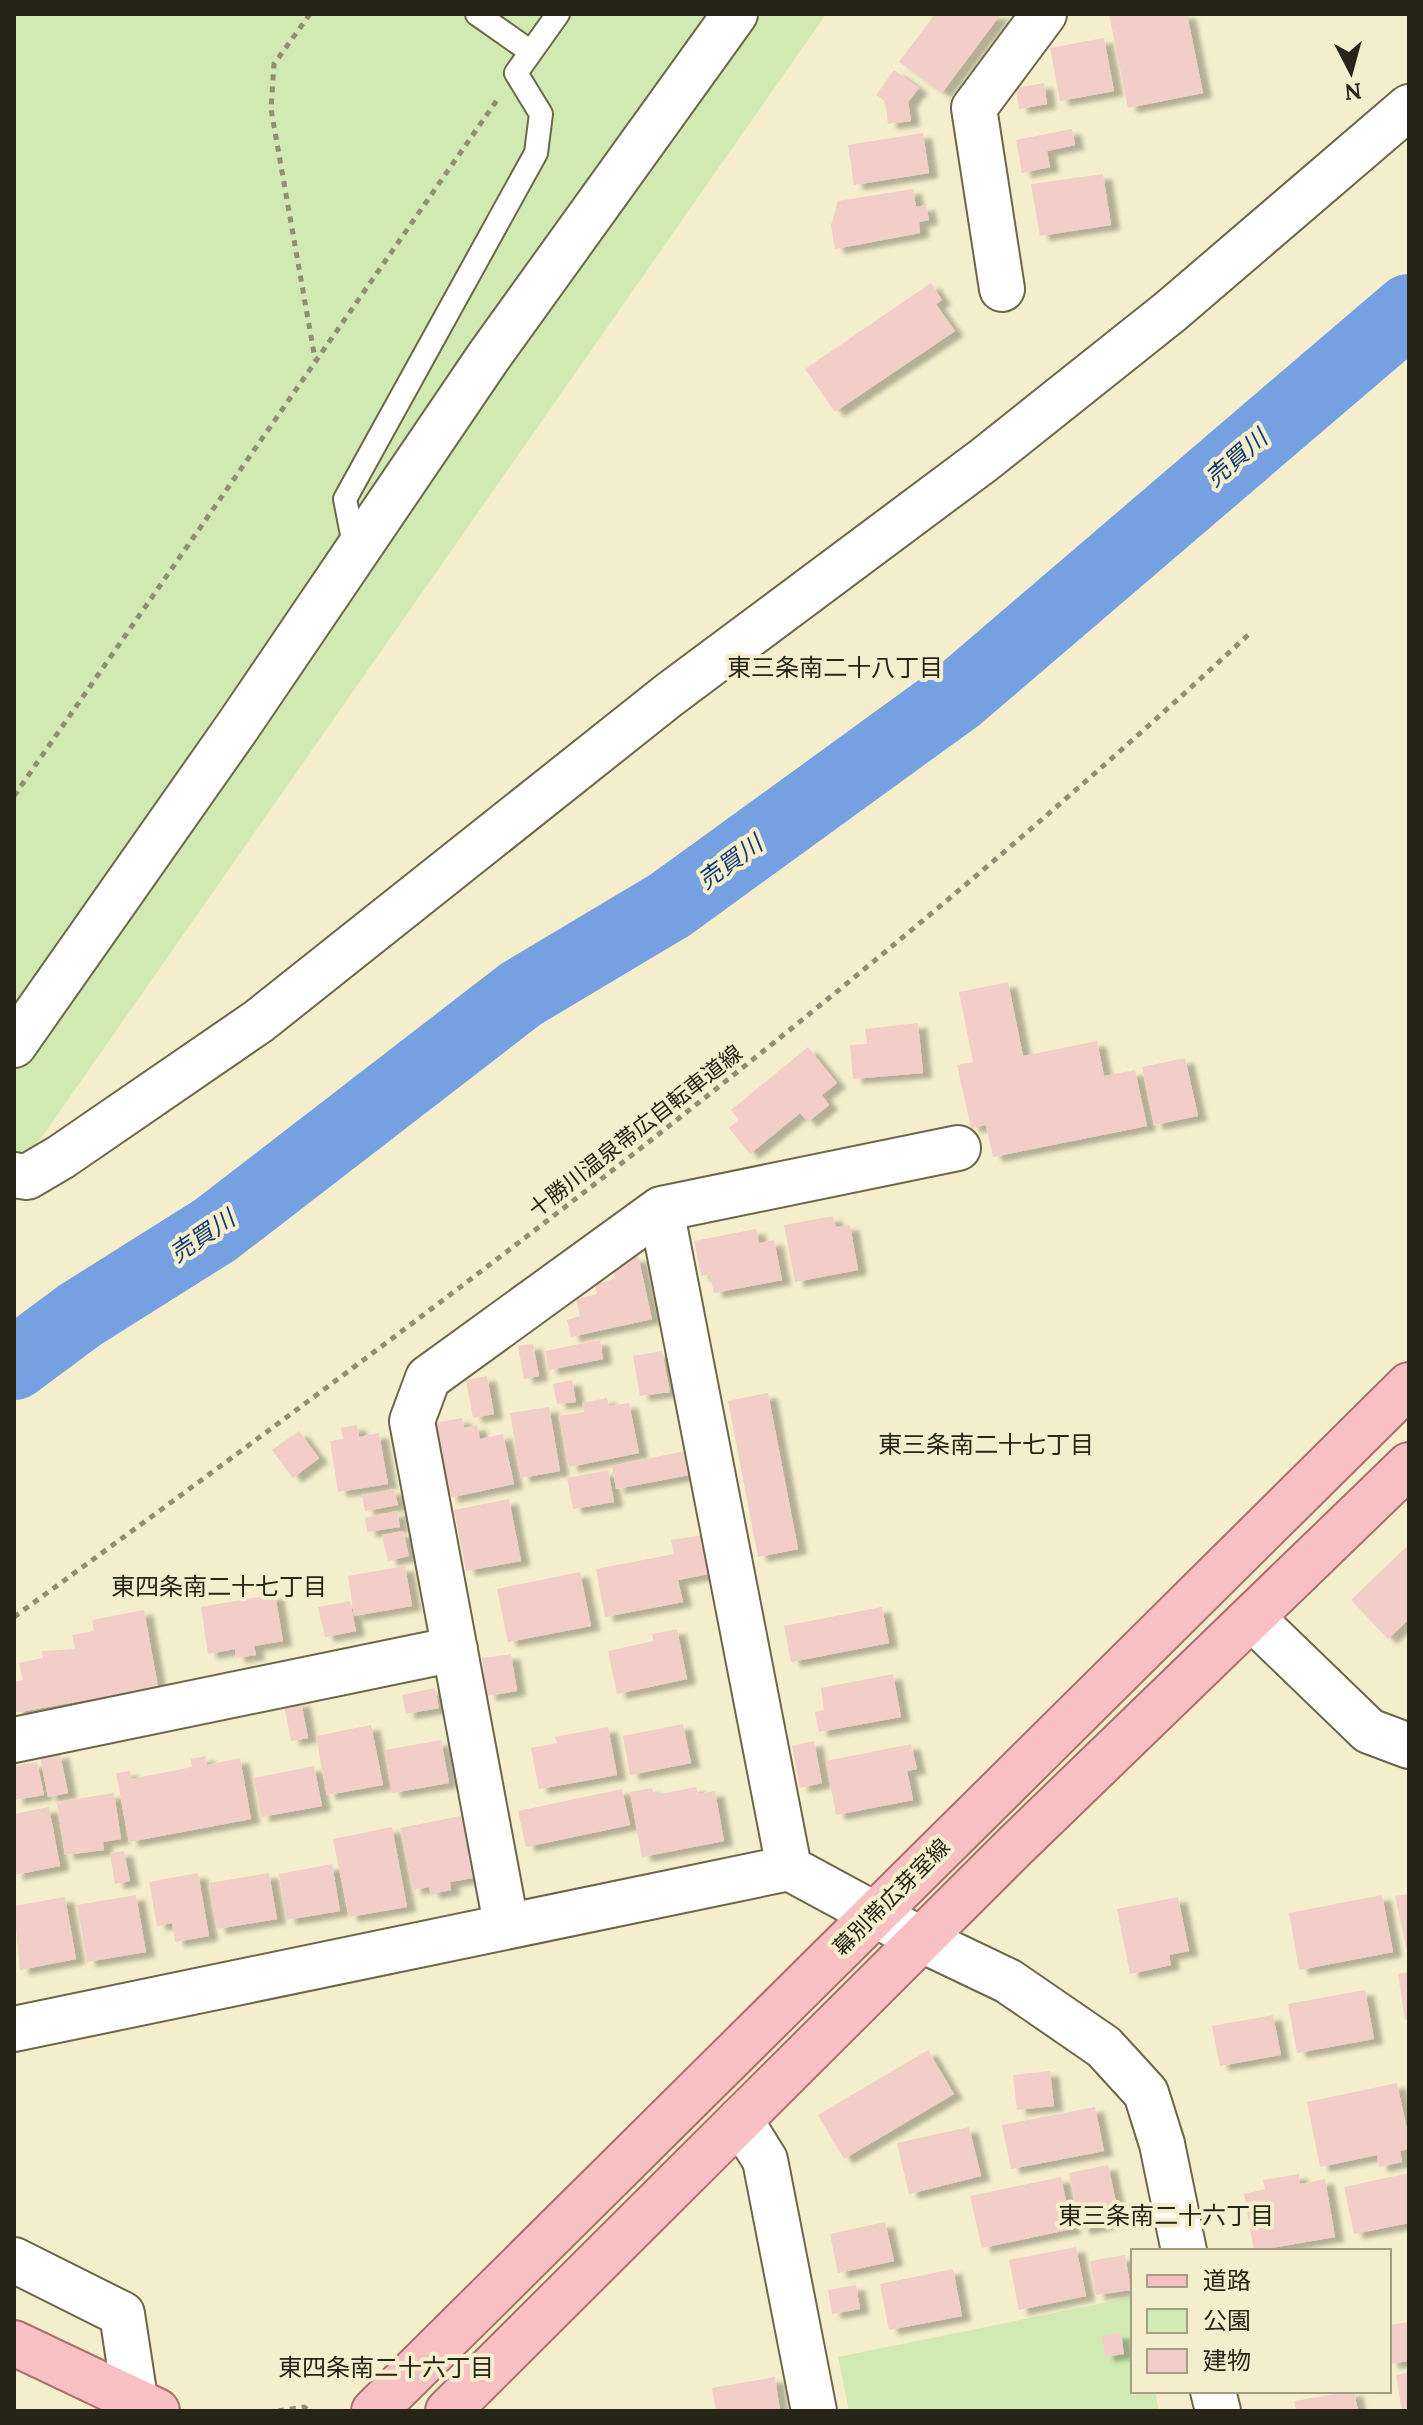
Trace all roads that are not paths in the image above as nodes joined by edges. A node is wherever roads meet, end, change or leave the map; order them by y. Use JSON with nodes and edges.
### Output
{"nodes":[{"id":1,"x":477,"y":14,"type":"edge"},
{"id":2,"x":558,"y":14,"type":"edge"},
{"id":3,"x":735,"y":14,"type":"edge"},
{"id":4,"x":1044,"y":14,"type":"edge"},
{"id":5,"x":531,"y":52,"type":"junction"},
{"id":6,"x":1409,"y":107,"type":"edge"},
{"id":7,"x":1002,"y":289,"type":"dead end"},
{"id":8,"x":356,"y":553,"type":"junction"},
{"id":9,"x":14,"y":1045,"type":"edge"},
{"id":10,"x":958,"y":1148,"type":"dead end"},
{"id":11,"x":14,"y":1175,"type":"edge"},
{"id":12,"x":661,"y":1209,"type":"junction"},
{"id":13,"x":1409,"y":1385,"type":"edge"},
{"id":14,"x":1409,"y":1465,"type":"edge"},
{"id":15,"x":1252,"y":1618,"type":"junction"},
{"id":16,"x":455,"y":1649,"type":"junction"},
{"id":17,"x":14,"y":1740,"type":"edge"},
{"id":18,"x":1409,"y":1746,"type":"edge"},
{"id":19,"x":789,"y":1868,"type":"junction"},
{"id":20,"x":874,"y":1914,"type":"junction"},
{"id":21,"x":506,"y":1924,"type":"junction"},
{"id":22,"x":922,"y":1940,"type":"junction"},
{"id":23,"x":14,"y":2029,"type":"edge"},
{"id":24,"x":740,"y":2120,"type":"junction"},
{"id":25,"x":1184,"y":2249,"type":"edge"},
{"id":26,"x":14,"y":2260,"type":"edge"},
{"id":27,"x":14,"y":2343,"type":"edge"},
{"id":28,"x":146,"y":2405,"type":"edge"},
{"id":29,"x":374,"y":2411,"type":"edge"},
{"id":30,"x":448,"y":2411,"type":"edge"},
{"id":31,"x":814,"y":2411,"type":"edge"}],
"edges":[{"from":1,"to":5,"type":"lane"},
{"from":2,"to":5,"type":"lane"},
{"from":3,"to":8,"type":"street"},
{"from":4,"to":7,"type":"street"},
{"from":5,"to":8,"type":"lane"},
{"from":6,"to":11,"type":"street"},
{"from":8,"to":9,"type":"street"},
{"from":10,"to":12,"type":"street"},
{"from":12,"to":16,"type":"street"},
{"from":12,"to":19,"type":"street"},
{"from":13,"to":20,"type":"main road","name":"幕別帯広芽室線"},
{"from":14,"to":15,"type":"main road"},
{"from":15,"to":18,"type":"street"},
{"from":15,"to":22,"type":"main road"},
{"from":16,"to":17,"type":"street"},
{"from":16,"to":21,"type":"street"},
{"from":19,"to":20,"type":"street"},
{"from":19,"to":21,"type":"street"},
{"from":20,"to":22,"type":"street"},
{"from":20,"to":29,"type":"main road","name":"幕別帯広芽室線"},
{"from":21,"to":23,"type":"street"},
{"from":22,"to":24,"type":"main road"},
{"from":22,"to":25,"type":"street"},
{"from":24,"to":30,"type":"main road"},
{"from":24,"to":31,"type":"street"},
{"from":26,"to":28,"type":"street"},
{"from":27,"to":28,"type":"main road"}]}
